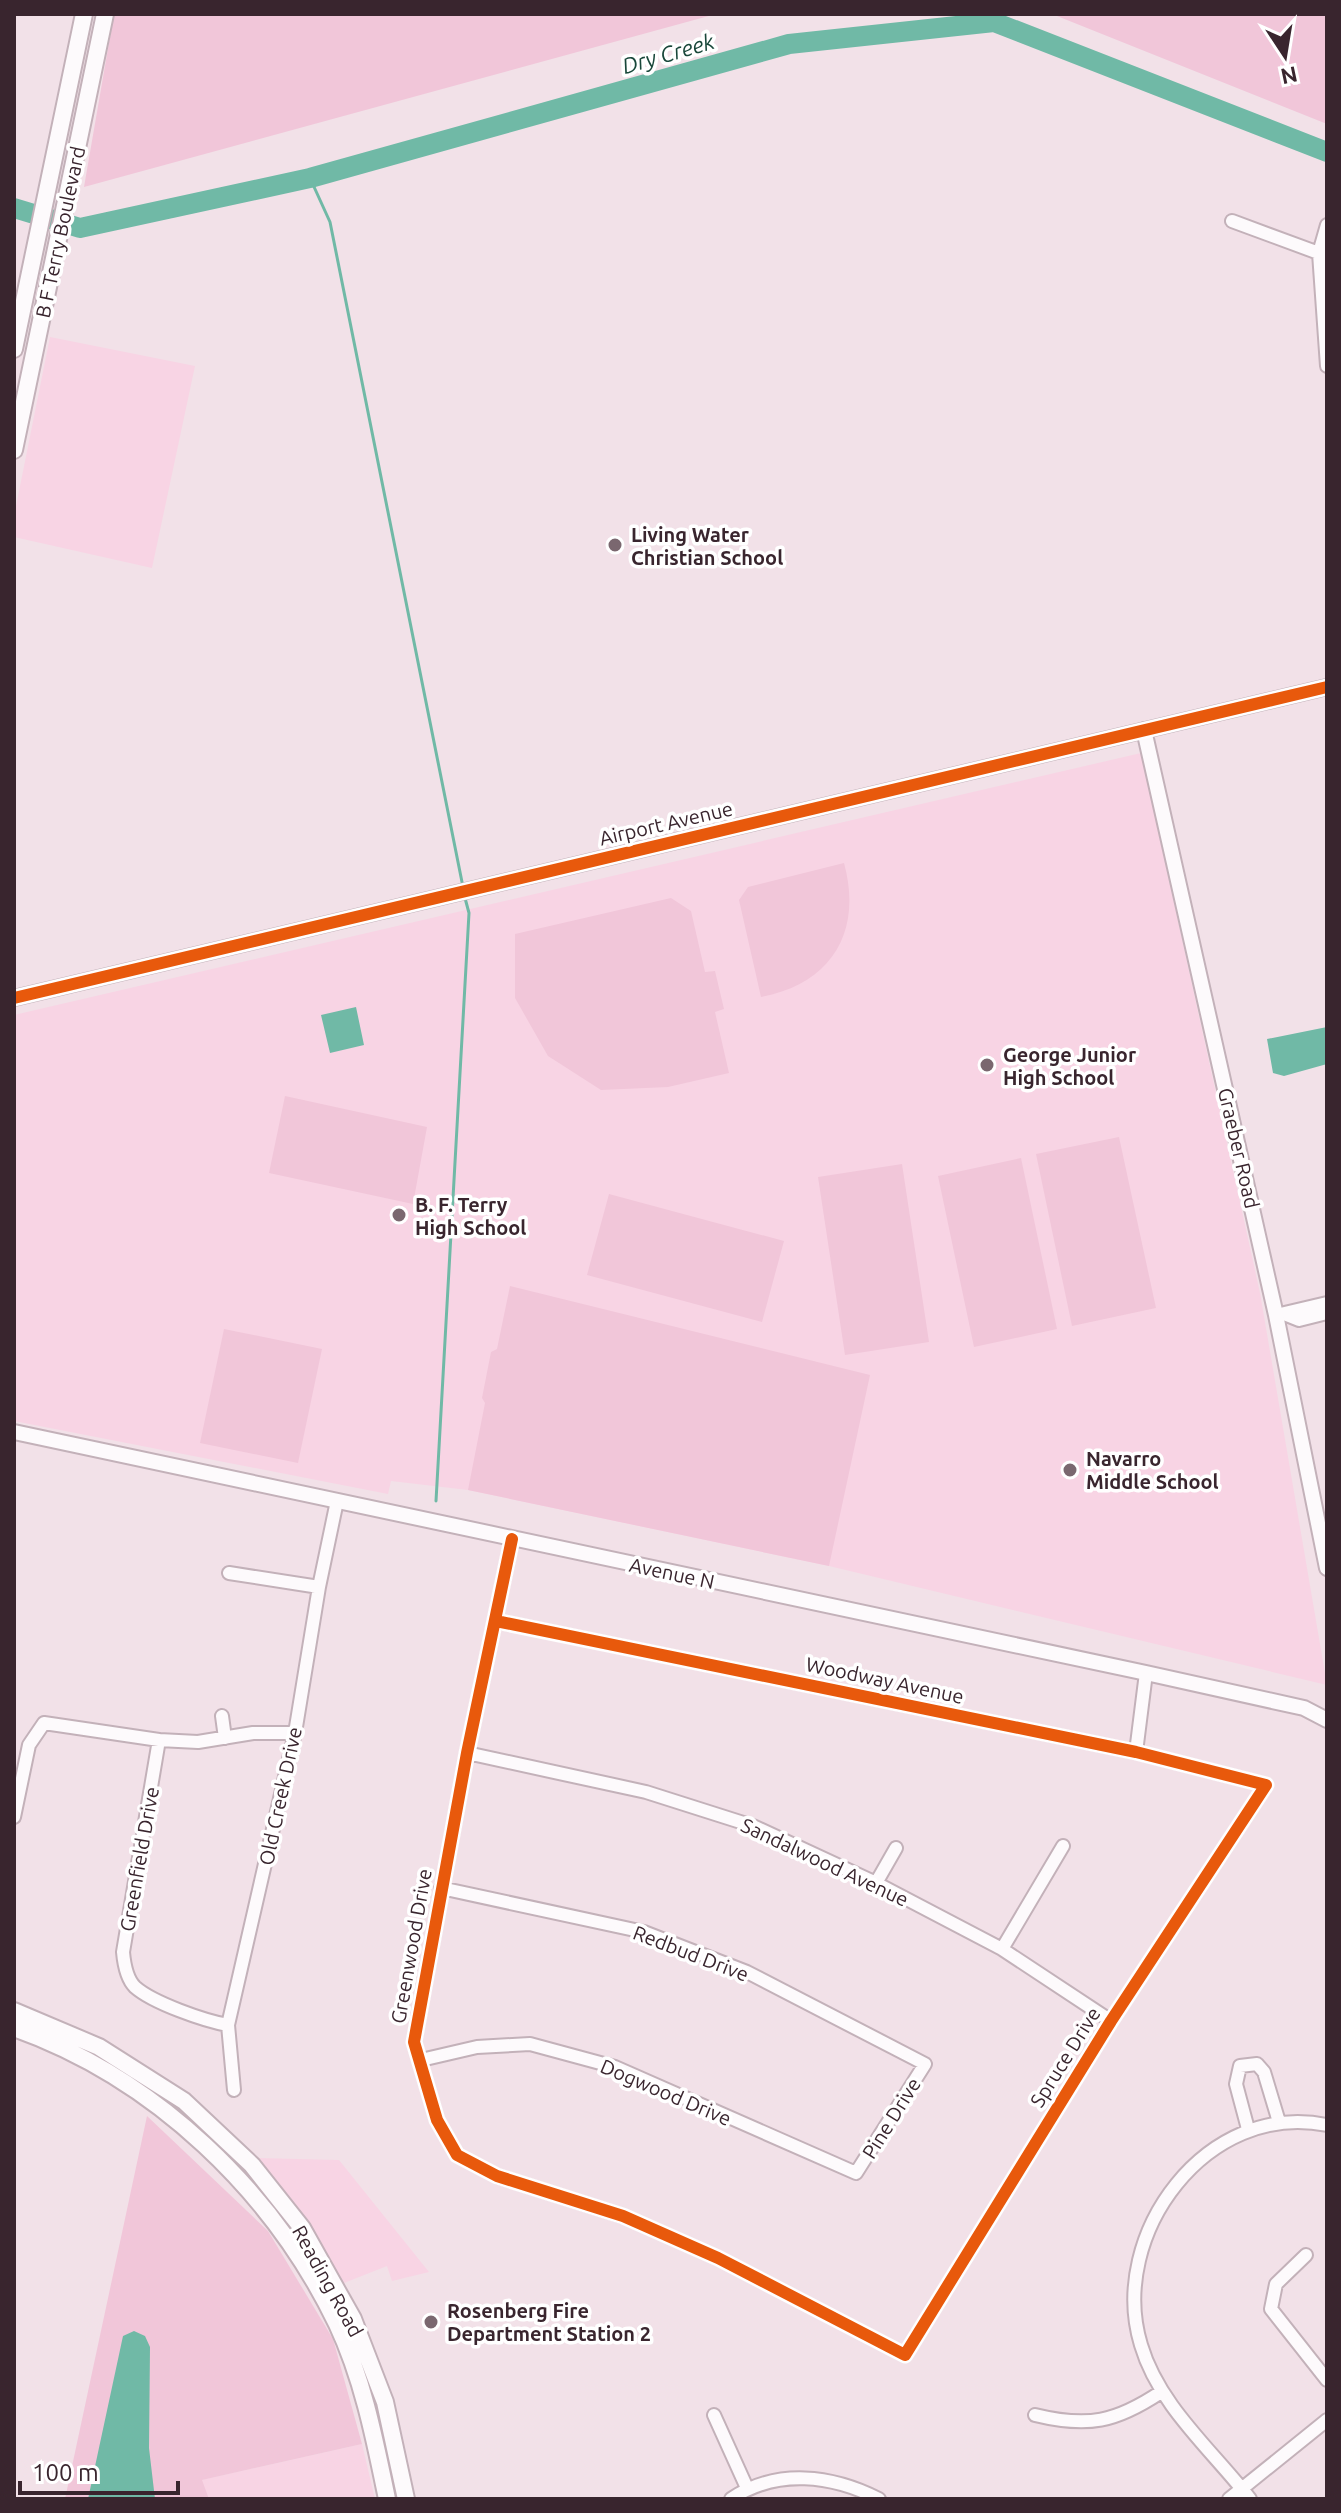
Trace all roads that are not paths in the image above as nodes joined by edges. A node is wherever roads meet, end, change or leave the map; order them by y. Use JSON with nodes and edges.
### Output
{"nodes":[{"id":1,"x":84,"y":14,"type":"edge"},
{"id":2,"x":105,"y":14,"type":"edge"},
{"id":3,"x":1232,"y":221,"type":"dead end"},
{"id":4,"x":1327,"y":225,"type":"edge"},
{"id":5,"x":1323,"y":255,"type":"edge"},
{"id":6,"x":14,"y":349,"type":"edge"},
{"id":7,"x":1327,"y":366,"type":"edge"},
{"id":8,"x":14,"y":450,"type":"edge"},
{"id":9,"x":1327,"y":687,"type":"edge"},
{"id":10,"x":1144,"y":730,"type":"junction"},
{"id":11,"x":14,"y":998,"type":"edge"},
{"id":12,"x":1327,"y":1303,"type":"edge"},
{"id":13,"x":1327,"y":1313,"type":"edge"},
{"id":14,"x":1280,"y":1315,"type":"junction"},
{"id":15,"x":14,"y":1432,"type":"edge"},
{"id":16,"x":337,"y":1501,"type":"junction"},
{"id":17,"x":512,"y":1539,"type":"junction"},
{"id":18,"x":1327,"y":1568,"type":"edge"},
{"id":19,"x":229,"y":1573,"type":"dead end"},
{"id":20,"x":319,"y":1587,"type":"junction"},
{"id":21,"x":496,"y":1621,"type":"junction"},
{"id":22,"x":1146,"y":1673,"type":"junction"},
{"id":23,"x":222,"y":1716,"type":"dead end"},
{"id":24,"x":1327,"y":1720,"type":"edge"},
{"id":25,"x":295,"y":1733,"type":"junction"},
{"id":26,"x":225,"y":1738,"type":"junction"},
{"id":27,"x":159,"y":1740,"type":"junction"},
{"id":28,"x":1136,"y":1752,"type":"junction"},
{"id":29,"x":467,"y":1753,"type":"junction"},
{"id":30,"x":1266,"y":1785,"type":"joint"},
{"id":31,"x":14,"y":1817,"type":"edge"},
{"id":32,"x":1063,"y":1846,"type":"dead end"},
{"id":33,"x":896,"y":1848,"type":"dead end"},
{"id":34,"x":876,"y":1883,"type":"junction"},
{"id":35,"x":441,"y":1888,"type":"junction"},
{"id":36,"x":1002,"y":1949,"type":"junction"},
{"id":37,"x":14,"y":2011,"type":"edge"},
{"id":38,"x":1111,"y":2021,"type":"junction"},
{"id":39,"x":228,"y":2025,"type":"junction"},
{"id":40,"x":14,"y":2028,"type":"edge"},
{"id":41,"x":421,"y":2060,"type":"junction"},
{"id":42,"x":925,"y":2064,"type":"joint"},
{"id":43,"x":234,"y":2090,"type":"dead end"},
{"id":44,"x":1279,"y":2122,"type":"junction"},
{"id":45,"x":1327,"y":2125,"type":"edge"},
{"id":46,"x":1248,"y":2129,"type":"junction"},
{"id":47,"x":856,"y":2173,"type":"joint"},
{"id":48,"x":1306,"y":2255,"type":"dead end"},
{"id":49,"x":905,"y":2355,"type":"joint"},
{"id":50,"x":1327,"y":2380,"type":"edge"},
{"id":51,"x":1161,"y":2392,"type":"junction"},
{"id":52,"x":714,"y":2415,"type":"dead end"},
{"id":53,"x":1035,"y":2415,"type":"dead end"},
{"id":54,"x":1327,"y":2420,"type":"edge"},
{"id":55,"x":399,"y":2469,"type":"junction"},
{"id":56,"x":382,"y":2473,"type":"junction"},
{"id":57,"x":747,"y":2488,"type":"junction"},
{"id":58,"x":1246,"y":2494,"type":"edge"},
{"id":59,"x":387,"y":2499,"type":"edge"},
{"id":60,"x":406,"y":2499,"type":"edge"},
{"id":61,"x":731,"y":2499,"type":"edge"},
{"id":62,"x":879,"y":2499,"type":"edge"},
{"id":63,"x":1229,"y":2499,"type":"edge"}],
"edges":[{"from":1,"to":6,"type":"main road","name":"B F Terry Boulevard"},
{"from":2,"to":8,"type":"main road","name":"B F Terry Boulevard"},
{"from":3,"to":5,"type":"street"},
{"from":4,"to":5,"type":"street"},
{"from":5,"to":7,"type":"street"},
{"from":9,"to":10,"type":"street","name":"Airport Avenue"},
{"from":10,"to":11,"type":"street","name":"Airport Avenue"},
{"from":10,"to":14,"type":"street","name":"Graeber Road"},
{"from":12,"to":14,"type":"street"},
{"from":13,"to":14,"type":"street"},
{"from":14,"to":18,"type":"street","name":"Graeber Road"},
{"from":15,"to":16,"type":"street","name":"Avenue N"},
{"from":16,"to":17,"type":"street","name":"Avenue N"},
{"from":16,"to":20,"type":"street","name":"Old Creek Drive"},
{"from":17,"to":21,"type":"street","name":"Greenwood Drive"},
{"from":17,"to":22,"type":"street","name":"Avenue N"},
{"from":19,"to":20,"type":"street"},
{"from":20,"to":25,"type":"street","name":"Old Creek Drive"},
{"from":21,"to":28,"type":"street","name":"Woodway Avenue"},
{"from":21,"to":29,"type":"street","name":"Greenwood Drive"},
{"from":22,"to":24,"type":"street","name":"Avenue N"},
{"from":22,"to":28,"type":"street"},
{"from":23,"to":26,"type":"street"},
{"from":25,"to":26,"type":"street"},
{"from":25,"to":39,"type":"street","name":"Old Creek Drive"},
{"from":26,"to":27,"type":"street"},
{"from":27,"to":31,"type":"street"},
{"from":27,"to":39,"type":"street","name":"Greenfield Drive"},
{"from":28,"to":30,"type":"street","name":"Woodway Avenue"},
{"from":29,"to":34,"type":"street","name":"Sandalwood Avenue"},
{"from":29,"to":35,"type":"street","name":"Greenwood Drive"},
{"from":30,"to":38,"type":"street","name":"Spruce Drive"},
{"from":32,"to":36,"type":"street"},
{"from":33,"to":34,"type":"street"},
{"from":34,"to":36,"type":"street","name":"Sandalwood Avenue"},
{"from":35,"to":41,"type":"street","name":"Greenwood Drive"},
{"from":35,"to":42,"type":"street","name":"Redbud Drive"},
{"from":36,"to":38,"type":"street","name":"Sandalwood Avenue"},
{"from":37,"to":55,"type":"main road","name":"Reading Road"},
{"from":38,"to":49,"type":"street","name":"Spruce Drive"},
{"from":39,"to":43,"type":"street","name":"Old Creek Drive"},
{"from":40,"to":56,"type":"main road","name":"Reading Road"},
{"from":41,"to":47,"type":"street","name":"Dogwood Drive"},
{"from":41,"to":49,"type":"street","name":"Greenwood Drive"},
{"from":42,"to":47,"type":"street","name":"Pine Drive"},
{"from":44,"to":45,"type":"street"},
{"from":44,"to":46,"type":"street"},
{"from":44,"to":46,"type":"street"},
{"from":46,"to":51,"type":"street"},
{"from":48,"to":50,"type":"street"},
{"from":51,"to":53,"type":"street"},
{"from":51,"to":58,"type":"street"},
{"from":52,"to":57,"type":"street"},
{"from":54,"to":58,"type":"street"},
{"from":55,"to":56,"type":"main road"},
{"from":55,"to":60,"type":"main road","name":"Reading Road"},
{"from":56,"to":59,"type":"main road","name":"Reading Road"},
{"from":57,"to":61,"type":"street"},
{"from":57,"to":62,"type":"street"},
{"from":58,"to":63,"type":"street"}]}
